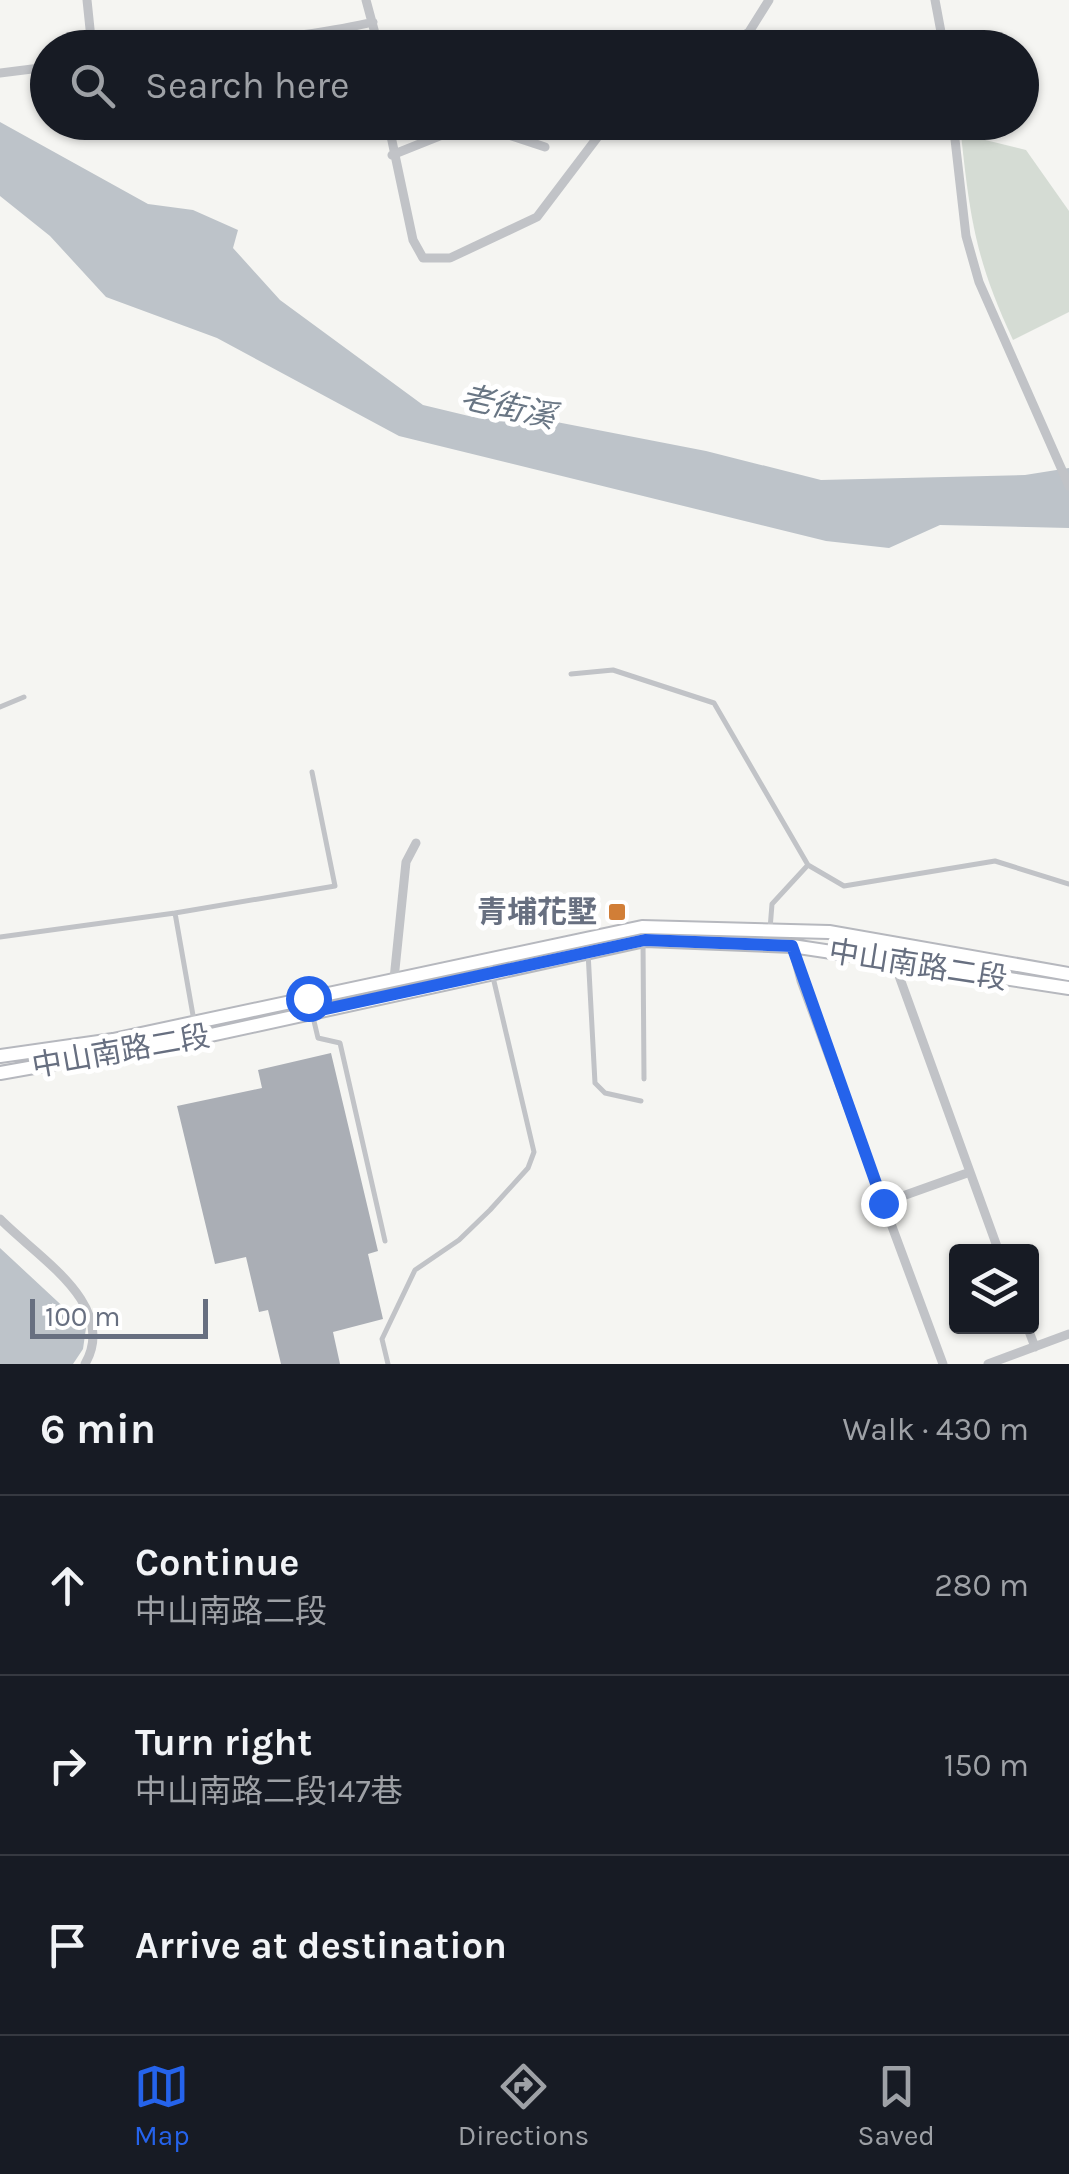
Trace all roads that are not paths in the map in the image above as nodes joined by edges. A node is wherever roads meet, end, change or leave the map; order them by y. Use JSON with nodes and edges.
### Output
{"nodes":[{"id":1,"x":86,"y":0,"type":"edge"},
{"id":2,"x":366,"y":0,"type":"edge"},
{"id":3,"x":769,"y":0,"type":"edge"},
{"id":4,"x":935,"y":0,"type":"edge"},
{"id":5,"x":373,"y":22,"type":"junction"},
{"id":6,"x":90,"y":30,"type":"edge"},
{"id":7,"x":341,"y":30,"type":"edge"},
{"id":8,"x":375,"y":30,"type":"edge"},
{"id":9,"x":750,"y":30,"type":"edge"},
{"id":10,"x":941,"y":30,"type":"edge"},
{"id":11,"x":30,"y":69,"type":"edge"},
{"id":12,"x":0,"y":73,"type":"edge"},
{"id":13,"x":390,"y":140,"type":"edge"},
{"id":14,"x":430,"y":140,"type":"edge"},
{"id":15,"x":523,"y":140,"type":"edge"},
{"id":16,"x":596,"y":140,"type":"edge"},
{"id":17,"x":955,"y":140,"type":"edge"},
{"id":18,"x":544,"y":147,"type":"dead end"},
{"id":19,"x":392,"y":155,"type":"junction"},
{"id":20,"x":1069,"y":486,"type":"edge"},
{"id":21,"x":571,"y":674,"type":"dead end"},
{"id":22,"x":24,"y":697,"type":"dead end"},
{"id":23,"x":0,"y":707,"type":"edge"},
{"id":24,"x":312,"y":772,"type":"dead end"},
{"id":25,"x":416,"y":843,"type":"dead end"},
{"id":26,"x":808,"y":865,"type":"junction"},
{"id":27,"x":1069,"y":884,"type":"edge"},
{"id":28,"x":175,"y":913,"type":"junction"},
{"id":29,"x":770,"y":929,"type":"junction"},
{"id":30,"x":642,"y":934,"type":"junction"},
{"id":31,"x":0,"y":938,"type":"edge"},
{"id":32,"x":792,"y":946,"type":"junction"},
{"id":33,"x":588,"y":949,"type":"junction"},
{"id":34,"x":894,"y":962,"type":"junction"},
{"id":35,"x":490,"y":964,"type":"junction"},
{"id":36,"x":1069,"y":974,"type":"edge"},
{"id":37,"x":394,"y":980,"type":"junction"},
{"id":38,"x":1069,"y":988,"type":"edge"},
{"id":39,"x":310,"y":1005,"type":"junction"},
{"id":40,"x":194,"y":1024,"type":"junction"},
{"id":41,"x":0,"y":1056,"type":"edge"},
{"id":42,"x":0,"y":1073,"type":"edge"},
{"id":43,"x":644,"y":1079,"type":"dead end"},
{"id":44,"x":641,"y":1101,"type":"dead end"},
{"id":45,"x":970,"y":1172,"type":"junction"},
{"id":46,"x":883,"y":1203,"type":"junction"},
{"id":47,"x":0,"y":1219,"type":"edge"},
{"id":48,"x":385,"y":1241,"type":"dead end"},
{"id":49,"x":996,"y":1244,"type":"edge"},
{"id":50,"x":1030,"y":1334,"type":"edge"},
{"id":51,"x":1069,"y":1334,"type":"edge"},
{"id":52,"x":1035,"y":1347,"type":"junction"},
{"id":53,"x":85,"y":1364,"type":"edge"},
{"id":54,"x":388,"y":1364,"type":"edge"},
{"id":55,"x":942,"y":1364,"type":"edge"},
{"id":56,"x":988,"y":1364,"type":"edge"}],
"edges":[{"from":1,"to":6,"type":"street"},
{"from":2,"to":5,"type":"street"},
{"from":3,"to":9,"type":"street"},
{"from":4,"to":10,"type":"street"},
{"from":5,"to":7,"type":"street"},
{"from":5,"to":8,"type":"street"},
{"from":11,"to":12,"type":"street"},
{"from":13,"to":19,"type":"street"},
{"from":14,"to":19,"type":"street"},
{"from":15,"to":18,"type":"street"},
{"from":16,"to":19,"type":"street"},
{"from":17,"to":20,"type":"street"},
{"from":21,"to":26,"type":"lane"},
{"from":22,"to":23,"type":"lane"},
{"from":24,"to":28,"type":"lane"},
{"from":25,"to":37,"type":"street"},
{"from":26,"to":27,"type":"lane"},
{"from":26,"to":29,"type":"lane"},
{"from":28,"to":31,"type":"lane"},
{"from":28,"to":40,"type":"lane"},
{"from":29,"to":30,"type":"main road","name":"中山南路二段"},
{"from":29,"to":36,"type":"main road","name":"中山南路二段"},
{"from":30,"to":32,"type":"main road","name":"中山南路二段"},
{"from":30,"to":33,"type":"main road","name":"中山南路二段"},
{"from":30,"to":35,"type":"main road","name":"中山南路二段"},
{"from":30,"to":43,"type":"lane"},
{"from":32,"to":34,"type":"main road","name":"中山南路二段"},
{"from":32,"to":46,"type":"street"},
{"from":33,"to":35,"type":"main road","name":"中山南路二段"},
{"from":33,"to":44,"type":"lane"},
{"from":34,"to":38,"type":"main road","name":"中山南路二段"},
{"from":34,"to":45,"type":"street"},
{"from":35,"to":37,"type":"main road","name":"中山南路二段"},
{"from":35,"to":39,"type":"main road","name":"中山南路二段"},
{"from":35,"to":54,"type":"lane"},
{"from":37,"to":39,"type":"main road","name":"中山南路二段"},
{"from":39,"to":40,"type":"main road","name":"中山南路二段"},
{"from":39,"to":42,"type":"main road","name":"中山南路二段"},
{"from":39,"to":48,"type":"lane"},
{"from":40,"to":41,"type":"main road","name":"中山南路二段"},
{"from":45,"to":46,"type":"street"},
{"from":45,"to":49,"type":"street"},
{"from":46,"to":55,"type":"street"},
{"from":47,"to":53,"type":"street"},
{"from":50,"to":52,"type":"street"},
{"from":51,"to":52,"type":"street"},
{"from":52,"to":56,"type":"street"}]}
